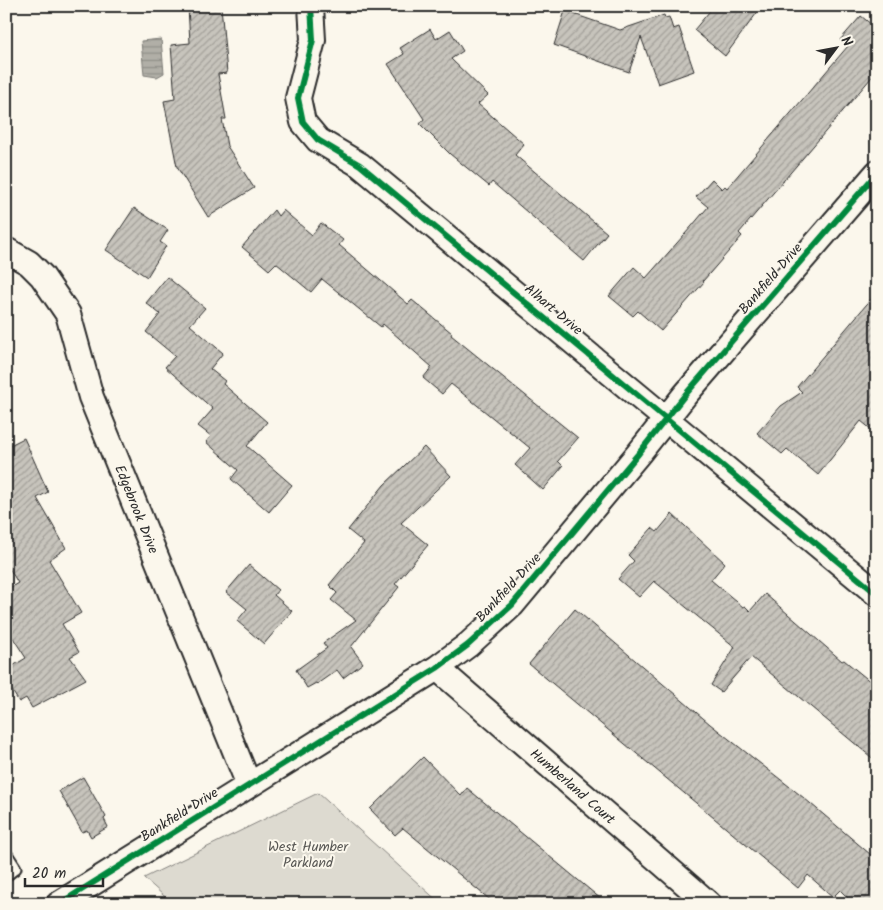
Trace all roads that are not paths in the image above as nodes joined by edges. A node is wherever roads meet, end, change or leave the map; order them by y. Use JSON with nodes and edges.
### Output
{"nodes":[{"id":1,"x":311,"y":6,"type":"edge"},
{"id":2,"x":877,"y":173,"type":"edge"},
{"id":3,"x":6,"y":250,"type":"edge"},
{"id":4,"x":666,"y":418,"type":"junction"},
{"id":5,"x":877,"y":594,"type":"edge"},
{"id":6,"x":437,"y":668,"type":"junction"},
{"id":7,"x":249,"y":785,"type":"junction"},
{"id":8,"x":6,"y":854,"type":"edge"},
{"id":9,"x":6,"y":875,"type":"edge"},
{"id":10,"x":60,"y":904,"type":"edge"},
{"id":11,"x":709,"y":904,"type":"edge"}],
"edges":[{"from":1,"to":4,"type":"street","name":"Alhart Drive"},
{"from":2,"to":4,"type":"street","name":"Bankfield Drive"},
{"from":3,"to":7,"type":"street","name":"Edgebrook Drive"},
{"from":4,"to":5,"type":"street","name":"Alhart Drive"},
{"from":4,"to":6,"type":"street","name":"Bankfield Drive"},
{"from":6,"to":7,"type":"street","name":"Bankfield Drive"},
{"from":6,"to":11,"type":"street","name":"Humberland Court"},
{"from":7,"to":10,"type":"street","name":"Bankfield Drive"},
{"from":8,"to":9,"type":"lane"}]}
